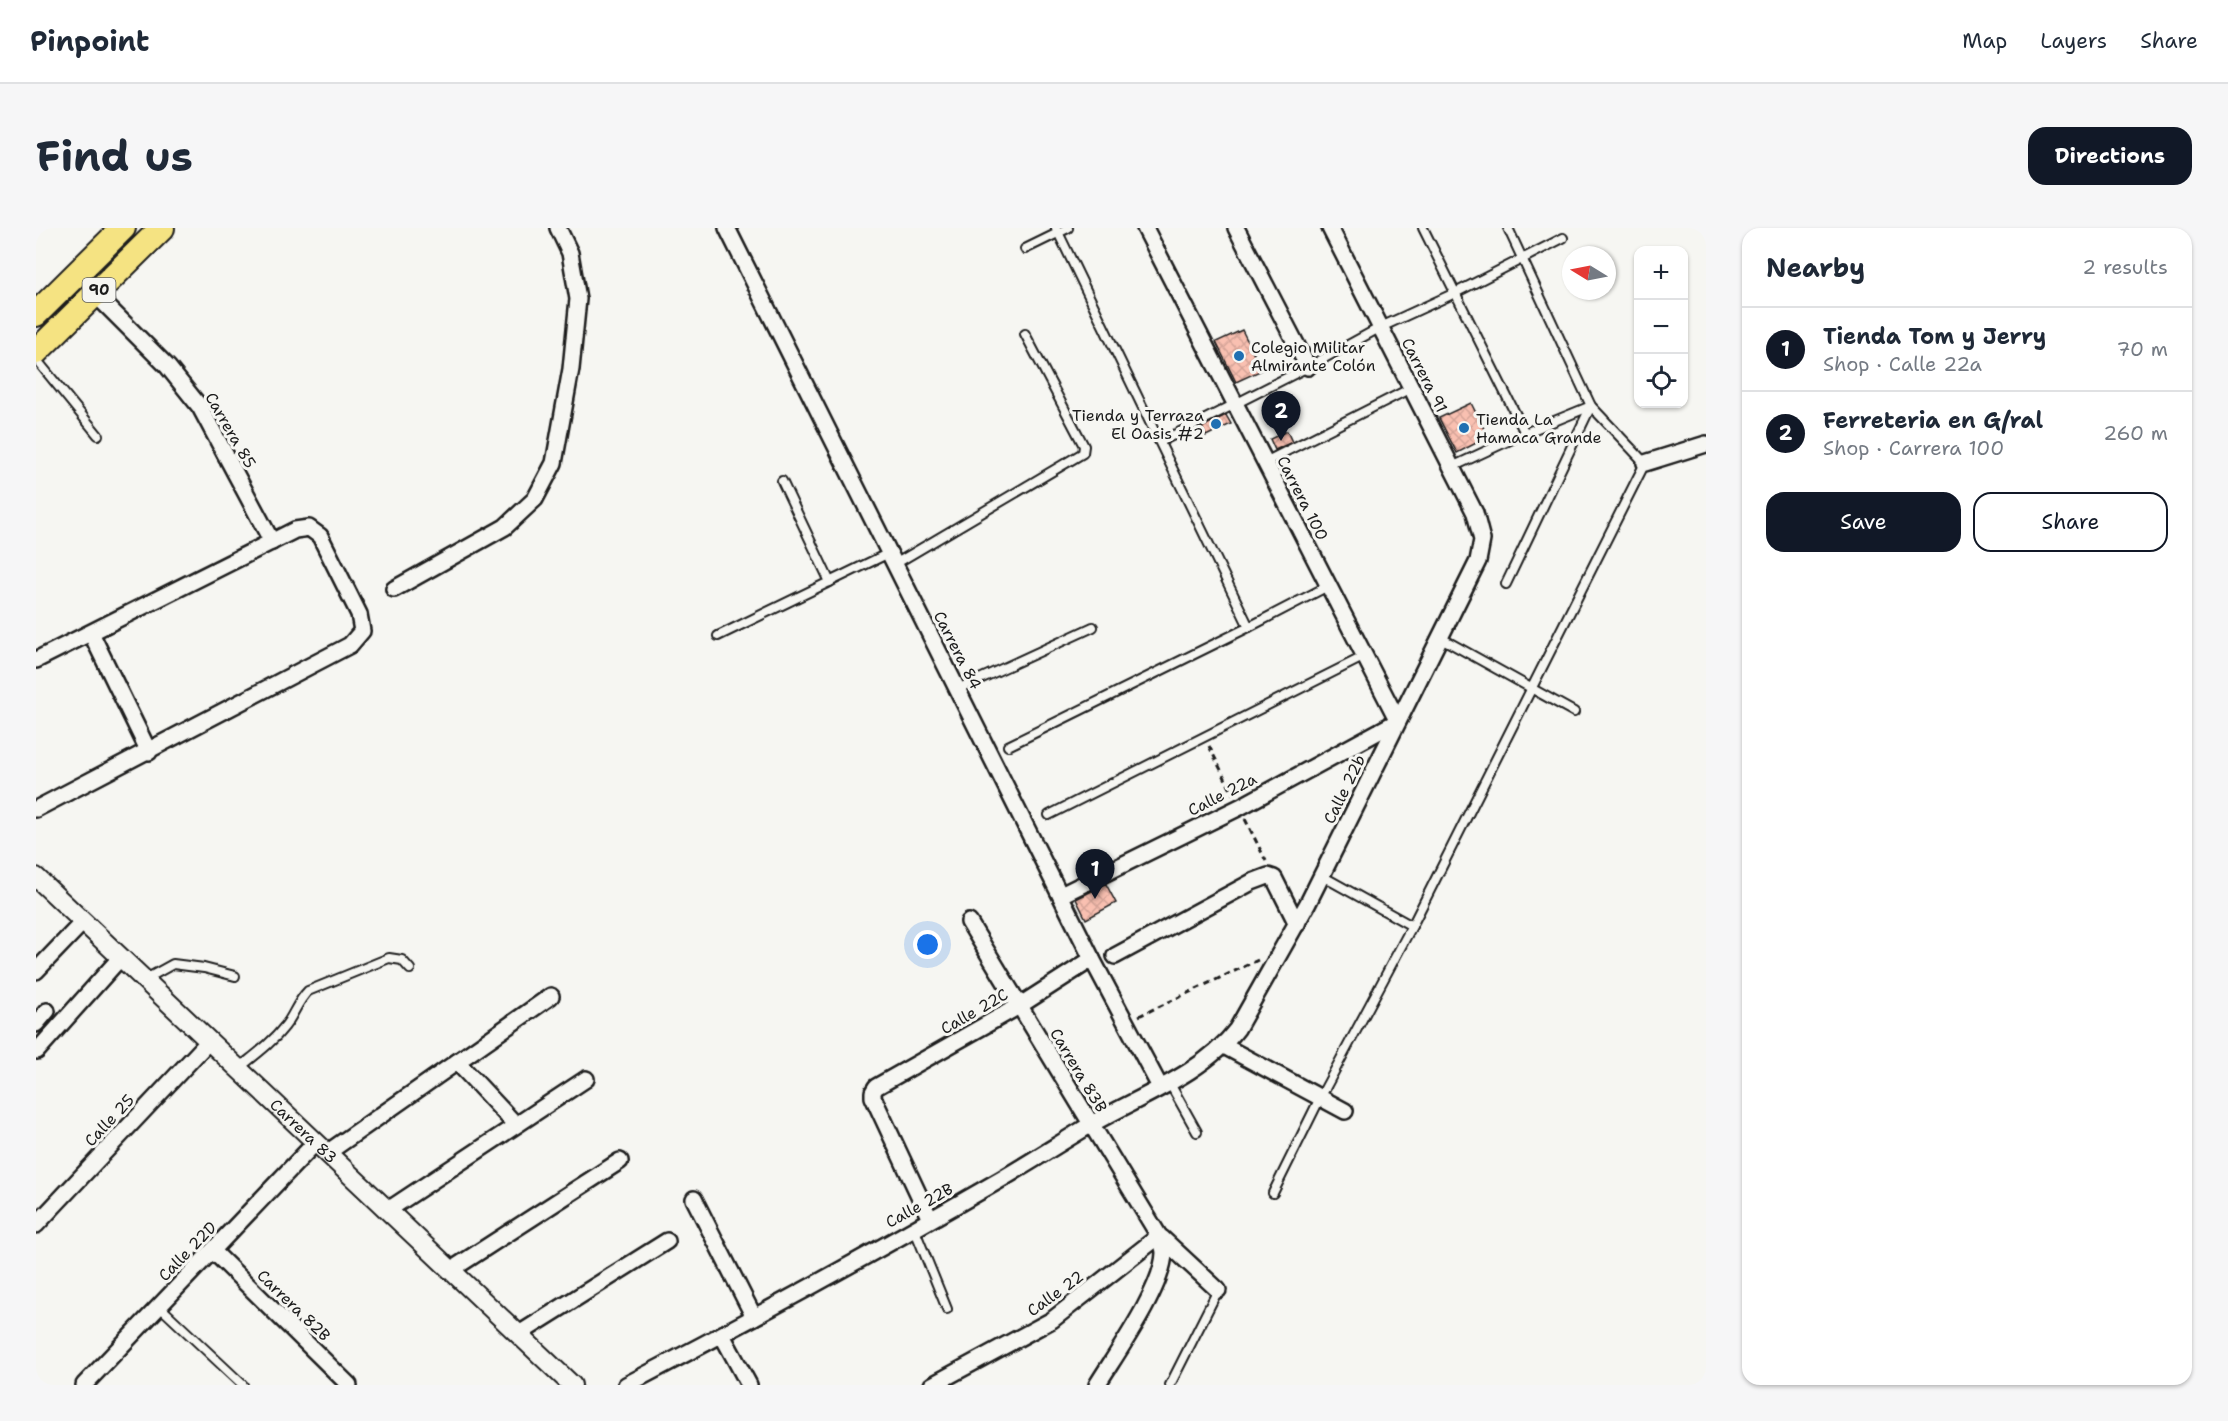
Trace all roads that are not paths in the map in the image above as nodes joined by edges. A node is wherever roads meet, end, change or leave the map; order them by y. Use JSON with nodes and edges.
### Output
{"nodes":[{"id":1,"x":123,"y":228,"type":"edge"},
{"id":2,"x":162,"y":228,"type":"edge"},
{"id":3,"x":558,"y":228,"type":"edge"},
{"id":4,"x":727,"y":228,"type":"edge"},
{"id":5,"x":1068,"y":228,"type":"edge"},
{"id":6,"x":1145,"y":228,"type":"edge"},
{"id":7,"x":1236,"y":228,"type":"edge"},
{"id":8,"x":1330,"y":228,"type":"edge"},
{"id":9,"x":1423,"y":228,"type":"edge"},
{"id":10,"x":1508,"y":228,"type":"edge"},
{"id":11,"x":1057,"y":230,"type":"edge"},
{"id":12,"x":1563,"y":238,"type":"dead end"},
{"id":13,"x":1025,"y":249,"type":"dead end"},
{"id":14,"x":1523,"y":258,"type":"junction"},
{"id":15,"x":1455,"y":293,"type":"junction"},
{"id":16,"x":95,"y":294,"type":"junction"},
{"id":17,"x":39,"y":306,"type":"edge"},
{"id":18,"x":1382,"y":327,"type":"junction"},
{"id":19,"x":1025,"y":334,"type":"dead end"},
{"id":20,"x":36,"y":352,"type":"edge"},
{"id":21,"x":36,"y":359,"type":"edge"},
{"id":22,"x":1308,"y":367,"type":"junction"},
{"id":23,"x":1411,"y":388,"type":"junction"},
{"id":24,"x":1235,"y":404,"type":"junction"},
{"id":25,"x":1591,"y":406,"type":"junction"},
{"id":26,"x":1525,"y":433,"type":"junction"},
{"id":27,"x":98,"y":435,"type":"dead end"},
{"id":28,"x":1160,"y":442,"type":"junction"},
{"id":29,"x":1706,"y":444,"type":"edge"},
{"id":30,"x":1264,"y":462,"type":"junction"},
{"id":31,"x":1645,"y":463,"type":"junction"},
{"id":32,"x":1452,"y":466,"type":"junction"},
{"id":33,"x":782,"y":481,"type":"dead end"},
{"id":34,"x":1482,"y":540,"type":"joint"},
{"id":35,"x":272,"y":542,"type":"junction"},
{"id":36,"x":892,"y":559,"type":"junction"},
{"id":37,"x":830,"y":582,"type":"junction"},
{"id":38,"x":1506,"y":584,"type":"dead end"},
{"id":39,"x":1328,"y":586,"type":"junction"},
{"id":40,"x":394,"y":589,"type":"dead end"},
{"id":41,"x":1094,"y":627,"type":"dead end"},
{"id":42,"x":1249,"y":627,"type":"junction"},
{"id":43,"x":91,"y":633,"type":"junction"},
{"id":44,"x":718,"y":636,"type":"dead end"},
{"id":45,"x":1441,"y":638,"type":"junction"},
{"id":46,"x":1365,"y":656,"type":"junction"},
{"id":47,"x":36,"y":660,"type":"edge"},
{"id":48,"x":958,"y":689,"type":"junction"},
{"id":49,"x":1531,"y":690,"type":"junction"},
{"id":50,"x":1574,"y":712,"type":"dead end"},
{"id":51,"x":1398,"y":721,"type":"junction"},
{"id":52,"x":1008,"y":746,"type":"dead end"},
{"id":53,"x":149,"y":752,"type":"junction"},
{"id":54,"x":36,"y":809,"type":"edge"},
{"id":55,"x":1049,"y":814,"type":"dead end"},
{"id":56,"x":1322,"y":876,"type":"junction"},
{"id":57,"x":36,"y":877,"type":"edge"},
{"id":58,"x":1061,"y":895,"type":"junction"},
{"id":59,"x":83,"y":922,"type":"junction"},
{"id":60,"x":969,"y":922,"type":"dead end"},
{"id":61,"x":1297,"y":924,"type":"junction"},
{"id":62,"x":1412,"y":926,"type":"junction"},
{"id":63,"x":1115,"y":956,"type":"dead end"},
{"id":64,"x":121,"y":957,"type":"junction"},
{"id":65,"x":1092,"y":959,"type":"junction"},
{"id":66,"x":410,"y":969,"type":"dead end"},
{"id":67,"x":36,"y":971,"type":"edge"},
{"id":68,"x":235,"y":976,"type":"dead end"},
{"id":69,"x":144,"y":980,"type":"junction"},
{"id":70,"x":551,"y":996,"type":"dead end"},
{"id":71,"x":1019,"y":1006,"type":"junction"},
{"id":72,"x":47,"y":1011,"type":"dead end"},
{"id":73,"x":36,"y":1024,"type":"edge"},
{"id":74,"x":209,"y":1041,"type":"junction"},
{"id":75,"x":1224,"y":1046,"type":"junction"},
{"id":76,"x":37,"y":1050,"type":"edge"},
{"id":77,"x":457,"y":1062,"type":"junction"},
{"id":78,"x":238,"y":1068,"type":"junction"},
{"id":79,"x":586,"y":1079,"type":"dead end"},
{"id":80,"x":1164,"y":1085,"type":"junction"},
{"id":81,"x":1320,"y":1098,"type":"junction"},
{"id":82,"x":1345,"y":1111,"type":"dead end"},
{"id":83,"x":516,"y":1125,"type":"junction"},
{"id":84,"x":1091,"y":1125,"type":"junction"},
{"id":85,"x":1197,"y":1132,"type":"dead end"},
{"id":86,"x":322,"y":1148,"type":"junction"},
{"id":87,"x":620,"y":1161,"type":"dead end"},
{"id":88,"x":1273,"y":1193,"type":"dead end"},
{"id":89,"x":694,"y":1199,"type":"dead end"},
{"id":90,"x":388,"y":1210,"type":"junction"},
{"id":91,"x":930,"y":1219,"type":"junction"},
{"id":92,"x":36,"y":1225,"type":"edge"},
{"id":93,"x":914,"y":1228,"type":"junction"},
{"id":94,"x":1159,"y":1236,"type":"junction"},
{"id":95,"x":667,"y":1241,"type":"dead end"},
{"id":96,"x":213,"y":1251,"type":"junction"},
{"id":97,"x":451,"y":1270,"type":"junction"},
{"id":98,"x":1218,"y":1290,"type":"joint"},
{"id":99,"x":159,"y":1306,"type":"junction"},
{"id":100,"x":947,"y":1309,"type":"dead end"},
{"id":101,"x":754,"y":1317,"type":"junction"},
{"id":102,"x":519,"y":1334,"type":"junction"},
{"id":103,"x":722,"y":1335,"type":"junction"},
{"id":104,"x":84,"y":1385,"type":"edge"},
{"id":105,"x":243,"y":1385,"type":"edge"},
{"id":106,"x":349,"y":1385,"type":"edge"},
{"id":107,"x":572,"y":1385,"type":"edge"},
{"id":108,"x":626,"y":1385,"type":"edge"},
{"id":109,"x":749,"y":1385,"type":"edge"},
{"id":110,"x":932,"y":1385,"type":"edge"},
{"id":111,"x":1097,"y":1385,"type":"edge"},
{"id":112,"x":1170,"y":1385,"type":"edge"}],
"edges":[{"from":1,"to":17,"type":"highway","number":"90"},
{"from":2,"to":16,"type":"highway","number":"90"},
{"from":3,"to":40,"type":"street"},
{"from":4,"to":36,"type":"street","name":"Carrera 84"},
{"from":5,"to":11,"type":"lane"},
{"from":6,"to":24,"type":"street","name":"Carrera 100"},
{"from":7,"to":22,"type":"street"},
{"from":8,"to":18,"type":"street","name":"Carrera 91"},
{"from":9,"to":15,"type":"lane"},
{"from":10,"to":14,"type":"lane"},
{"from":11,"to":13,"type":"lane"},
{"from":11,"to":28,"type":"lane"},
{"from":12,"to":14,"type":"lane"},
{"from":14,"to":15,"type":"lane"},
{"from":14,"to":25,"type":"lane"},
{"from":15,"to":18,"type":"lane"},
{"from":15,"to":26,"type":"lane"},
{"from":16,"to":20,"type":"highway","number":"90"},
{"from":16,"to":35,"type":"street","name":"Carrera 85"},
{"from":18,"to":22,"type":"lane"},
{"from":18,"to":23,"type":"street","name":"Carrera 91"},
{"from":19,"to":36,"type":"lane"},
{"from":21,"to":27,"type":"lane"},
{"from":22,"to":24,"type":"lane"},
{"from":23,"to":30,"type":"lane"},
{"from":23,"to":32,"type":"street","name":"Carrera 91"},
{"from":24,"to":28,"type":"lane"},
{"from":24,"to":30,"type":"street","name":"Carrera 100"},
{"from":25,"to":26,"type":"lane"},
{"from":25,"to":31,"type":"lane"},
{"from":25,"to":38,"type":"lane"},
{"from":26,"to":32,"type":"lane"},
{"from":28,"to":42,"type":"lane"},
{"from":29,"to":31,"type":"street"},
{"from":30,"to":39,"type":"street","name":"Carrera 100"},
{"from":31,"to":49,"type":"lane"},
{"from":32,"to":34,"type":"street","name":"Carrera 91"},
{"from":33,"to":37,"type":"lane"},
{"from":34,"to":45,"type":"street","name":"Calle 22b"},
{"from":35,"to":43,"type":"street"},
{"from":35,"to":53,"type":"street"},
{"from":36,"to":37,"type":"lane"},
{"from":36,"to":48,"type":"street","name":"Carrera 84"},
{"from":37,"to":44,"type":"lane"},
{"from":39,"to":42,"type":"lane"},
{"from":39,"to":46,"type":"street","name":"Carrera 100"},
{"from":41,"to":48,"type":"lane"},
{"from":42,"to":52,"type":"lane"},
{"from":43,"to":47,"type":"street"},
{"from":43,"to":53,"type":"street"},
{"from":45,"to":49,"type":"lane"},
{"from":45,"to":51,"type":"street","name":"Calle 22b"},
{"from":46,"to":51,"type":"street","name":"Carrera 100"},
{"from":46,"to":55,"type":"lane"},
{"from":48,"to":58,"type":"street","name":"Carrera 84"},
{"from":49,"to":50,"type":"lane"},
{"from":49,"to":62,"type":"lane"},
{"from":51,"to":56,"type":"street","name":"Calle 22b"},
{"from":51,"to":58,"type":"street","name":"Calle 22a"},
{"from":53,"to":54,"type":"street"},
{"from":56,"to":61,"type":"street","name":"Calle 22b"},
{"from":56,"to":62,"type":"lane"},
{"from":57,"to":59,"type":"street","name":"Carrera 83"},
{"from":58,"to":65,"type":"street","name":"Carrera 84"},
{"from":59,"to":64,"type":"street","name":"Carrera 83"},
{"from":59,"to":67,"type":"street"},
{"from":60,"to":71,"type":"street","name":"Carrera 83B"},
{"from":61,"to":63,"type":"street"},
{"from":61,"to":75,"type":"street","name":"Calle 22b"},
{"from":62,"to":81,"type":"lane"},
{"from":64,"to":69,"type":"street","name":"Carrera 83"},
{"from":64,"to":76,"type":"street"},
{"from":65,"to":71,"type":"street","name":"Calle 22C"},
{"from":65,"to":80,"type":"street","name":"Carrera 84"},
{"from":66,"to":78,"type":"lane"},
{"from":68,"to":69,"type":"lane"},
{"from":69,"to":74,"type":"street","name":"Carrera 83"},
{"from":70,"to":77,"type":"street","name":"Calle 22D"},
{"from":71,"to":84,"type":"street","name":"Carrera 83B"},
{"from":71,"to":91,"type":"street","name":"Calle 22C"},
{"from":72,"to":73,"type":"street"},
{"from":74,"to":78,"type":"street","name":"Carrera 83"},
{"from":74,"to":92,"type":"street","name":"Calle 25"},
{"from":75,"to":80,"type":"street","name":"Calle 22B"},
{"from":75,"to":81,"type":"street"},
{"from":77,"to":83,"type":"street"},
{"from":77,"to":86,"type":"street","name":"Calle 22D"},
{"from":78,"to":86,"type":"street","name":"Carrera 83"},
{"from":79,"to":83,"type":"street"},
{"from":80,"to":84,"type":"street","name":"Calle 22B"},
{"from":80,"to":85,"type":"lane"},
{"from":81,"to":82,"type":"street"},
{"from":81,"to":88,"type":"lane"},
{"from":83,"to":90,"type":"street"},
{"from":84,"to":91,"type":"street","name":"Calle 22B"},
{"from":84,"to":94,"type":"street","name":"Carrera 83B"},
{"from":86,"to":90,"type":"street","name":"Carrera 83"},
{"from":86,"to":96,"type":"street","name":"Calle 22D"},
{"from":87,"to":97,"type":"street"},
{"from":89,"to":101,"type":"street"},
{"from":90,"to":97,"type":"street","name":"Carrera 83"},
{"from":91,"to":93,"type":"street","name":"Calle 22B"},
{"from":93,"to":100,"type":"lane"},
{"from":93,"to":101,"type":"street","name":"Calle 22B"},
{"from":94,"to":98,"type":"street"},
{"from":94,"to":110,"type":"street","name":"Calle 22"},
{"from":94,"to":111,"type":"street"},
{"from":95,"to":102,"type":"street"},
{"from":96,"to":99,"type":"street","name":"Calle 22D"},
{"from":96,"to":106,"type":"street","name":"Carrera 82B"},
{"from":97,"to":102,"type":"street","name":"Carrera 83"},
{"from":98,"to":112,"type":"lane"},
{"from":99,"to":104,"type":"street","name":"Calle 22D"},
{"from":99,"to":105,"type":"lane"},
{"from":101,"to":103,"type":"street","name":"Calle 22B"},
{"from":102,"to":107,"type":"street","name":"Carrera 83"},
{"from":103,"to":108,"type":"street","name":"Calle 22B"},
{"from":103,"to":109,"type":"street"}]}
